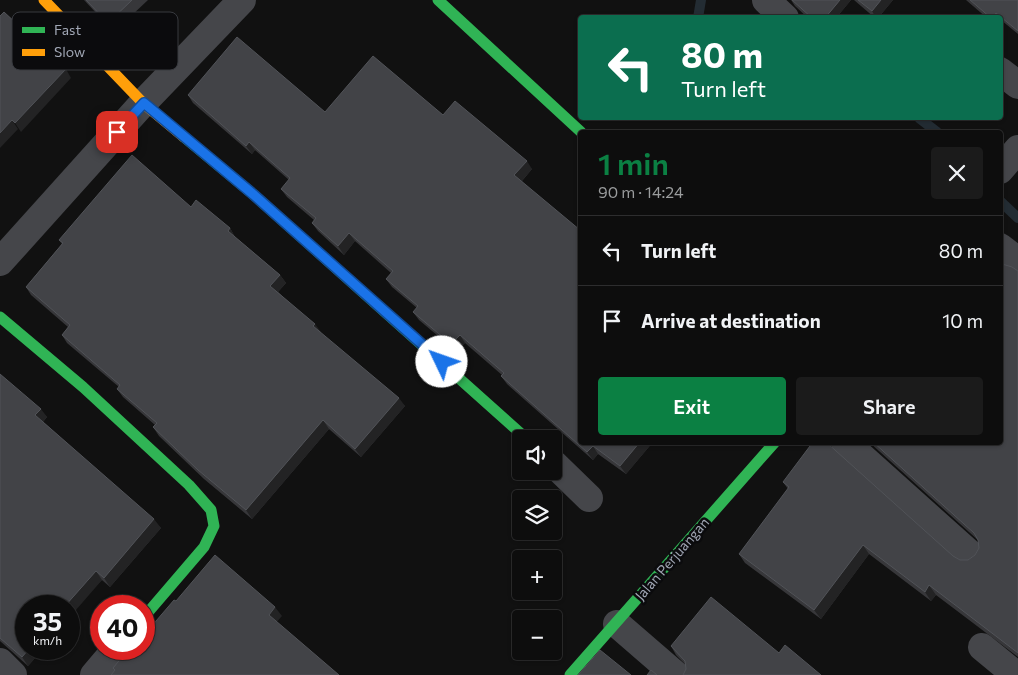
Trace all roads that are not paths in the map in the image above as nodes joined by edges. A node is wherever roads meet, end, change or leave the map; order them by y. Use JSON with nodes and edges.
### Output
{"nodes":[{"id":1,"x":44,"y":0,"type":"edge"},
{"id":2,"x":242,"y":0,"type":"edge"},
{"id":3,"x":438,"y":0,"type":"edge"},
{"id":4,"x":766,"y":0,"type":"edge"},
{"id":5,"x":56,"y":12,"type":"edge"},
{"id":6,"x":782,"y":15,"type":"edge"},
{"id":7,"x":178,"y":67,"type":"edge"},
{"id":8,"x":112,"y":70,"type":"edge"},
{"id":9,"x":175,"y":70,"type":"edge"},
{"id":10,"x":1003,"y":74,"type":"edge"},
{"id":11,"x":1018,"y":86,"type":"edge"},
{"id":12,"x":144,"y":103,"type":"junction"},
{"id":13,"x":579,"y":130,"type":"edge"},
{"id":14,"x":1018,"y":149,"type":"edge"},
{"id":15,"x":1003,"y":166,"type":"edge"},
{"id":16,"x":1003,"y":250,"type":"edge"},
{"id":17,"x":1018,"y":260,"type":"edge"},
{"id":18,"x":0,"y":262,"type":"edge"},
{"id":19,"x":0,"y":317,"type":"edge"},
{"id":20,"x":516,"y":430,"type":"edge"},
{"id":21,"x":772,"y":445,"type":"edge"},
{"id":22,"x":848,"y":445,"type":"edge"},
{"id":23,"x":562,"y":472,"type":"edge"},
{"id":24,"x":589,"y":498,"type":"dead end"},
{"id":25,"x":970,"y":554,"type":"dead end"},
{"id":26,"x":155,"y":604,"type":"edge"},
{"id":27,"x":617,"y":624,"type":"junction"},
{"id":28,"x":982,"y":647,"type":"dead end"},
{"id":29,"x":107,"y":660,"type":"edge"},
{"id":30,"x":0,"y":662,"type":"edge"},
{"id":31,"x":13,"y":675,"type":"edge"},
{"id":32,"x":94,"y":675,"type":"edge"},
{"id":33,"x":570,"y":675,"type":"edge"},
{"id":34,"x":676,"y":675,"type":"edge"},
{"id":35,"x":1016,"y":675,"type":"edge"}],
"edges":[{"from":1,"to":5,"type":"street"},
{"from":2,"to":7,"type":"street"},
{"from":3,"to":13,"type":"street"},
{"from":4,"to":6,"type":"street"},
{"from":8,"to":12,"type":"street"},
{"from":9,"to":12,"type":"street"},
{"from":10,"to":11,"type":"street"},
{"from":12,"to":18,"type":"street"},
{"from":12,"to":20,"type":"street"},
{"from":14,"to":15,"type":"street"},
{"from":16,"to":17,"type":"street"},
{"from":19,"to":26,"type":"street"},
{"from":21,"to":27,"type":"street","name":"Jalan Perjuangan"},
{"from":22,"to":25,"type":"street"},
{"from":23,"to":24,"type":"street"},
{"from":27,"to":33,"type":"street","name":"Jalan Perjuangan"},
{"from":27,"to":34,"type":"street"},
{"from":28,"to":35,"type":"street"},
{"from":29,"to":32,"type":"street"},
{"from":30,"to":31,"type":"street"}]}
